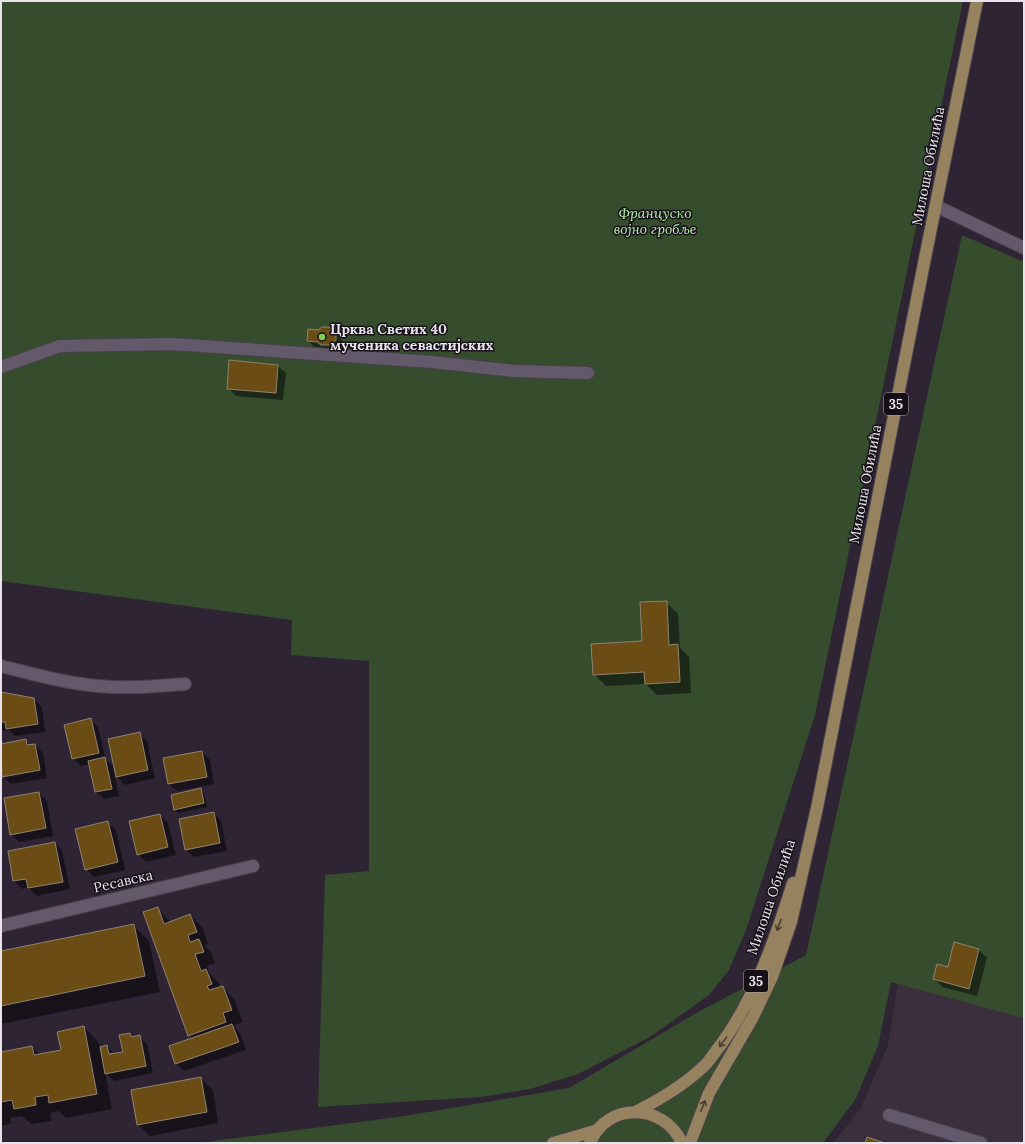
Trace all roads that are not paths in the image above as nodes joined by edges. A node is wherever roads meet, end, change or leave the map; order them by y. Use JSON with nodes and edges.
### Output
{"nodes":[{"id":1,"x":977,"y":1,"type":"edge"},
{"id":2,"x":936,"y":206,"type":"junction"},
{"id":3,"x":1024,"y":248,"type":"edge"},
{"id":4,"x":1,"y":367,"type":"edge"},
{"id":5,"x":588,"y":374,"type":"dead end"},
{"id":6,"x":1,"y":666,"type":"edge"},
{"id":7,"x":185,"y":684,"type":"dead end"},
{"id":8,"x":817,"y":808,"type":"junction"},
{"id":9,"x":253,"y":866,"type":"dead end"},
{"id":10,"x":1,"y":924,"type":"edge"},
{"id":11,"x":635,"y":1112,"type":"junction"},
{"id":12,"x":889,"y":1115,"type":"dead end"},
{"id":13,"x":598,"y":1130,"type":"junction"},
{"id":14,"x":553,"y":1143,"type":"edge"},
{"id":15,"x":590,"y":1143,"type":"edge"},
{"id":16,"x":682,"y":1143,"type":"edge"},
{"id":17,"x":690,"y":1143,"type":"edge"},
{"id":18,"x":981,"y":1143,"type":"edge"}],
"edges":[{"from":1,"to":2,"type":"main road","name":"Милоша Обилића","number":"35"},
{"from":2,"to":3,"type":"street"},
{"from":2,"to":8,"type":"main road","name":"Милоша Обилића","number":"35"},
{"from":4,"to":5,"type":"street"},
{"from":6,"to":7,"type":"street"},
{"from":8,"to":11,"type":"main road","name":"Милоша Обилића","number":"35","one_way":true},
{"from":17,"to":8,"type":"main road","name":"Милоша Обилића","number":"35","one_way":true},
{"from":9,"to":10,"type":"street","name":"Ресавска"},
{"from":11,"to":13,"type":"main road","number":"35"},
{"from":11,"to":16,"type":"main road","number":"35"},
{"from":12,"to":18,"type":"street"},
{"from":13,"to":14,"type":"main road","number":"35"},
{"from":13,"to":15,"type":"main road","number":"35"}]}
